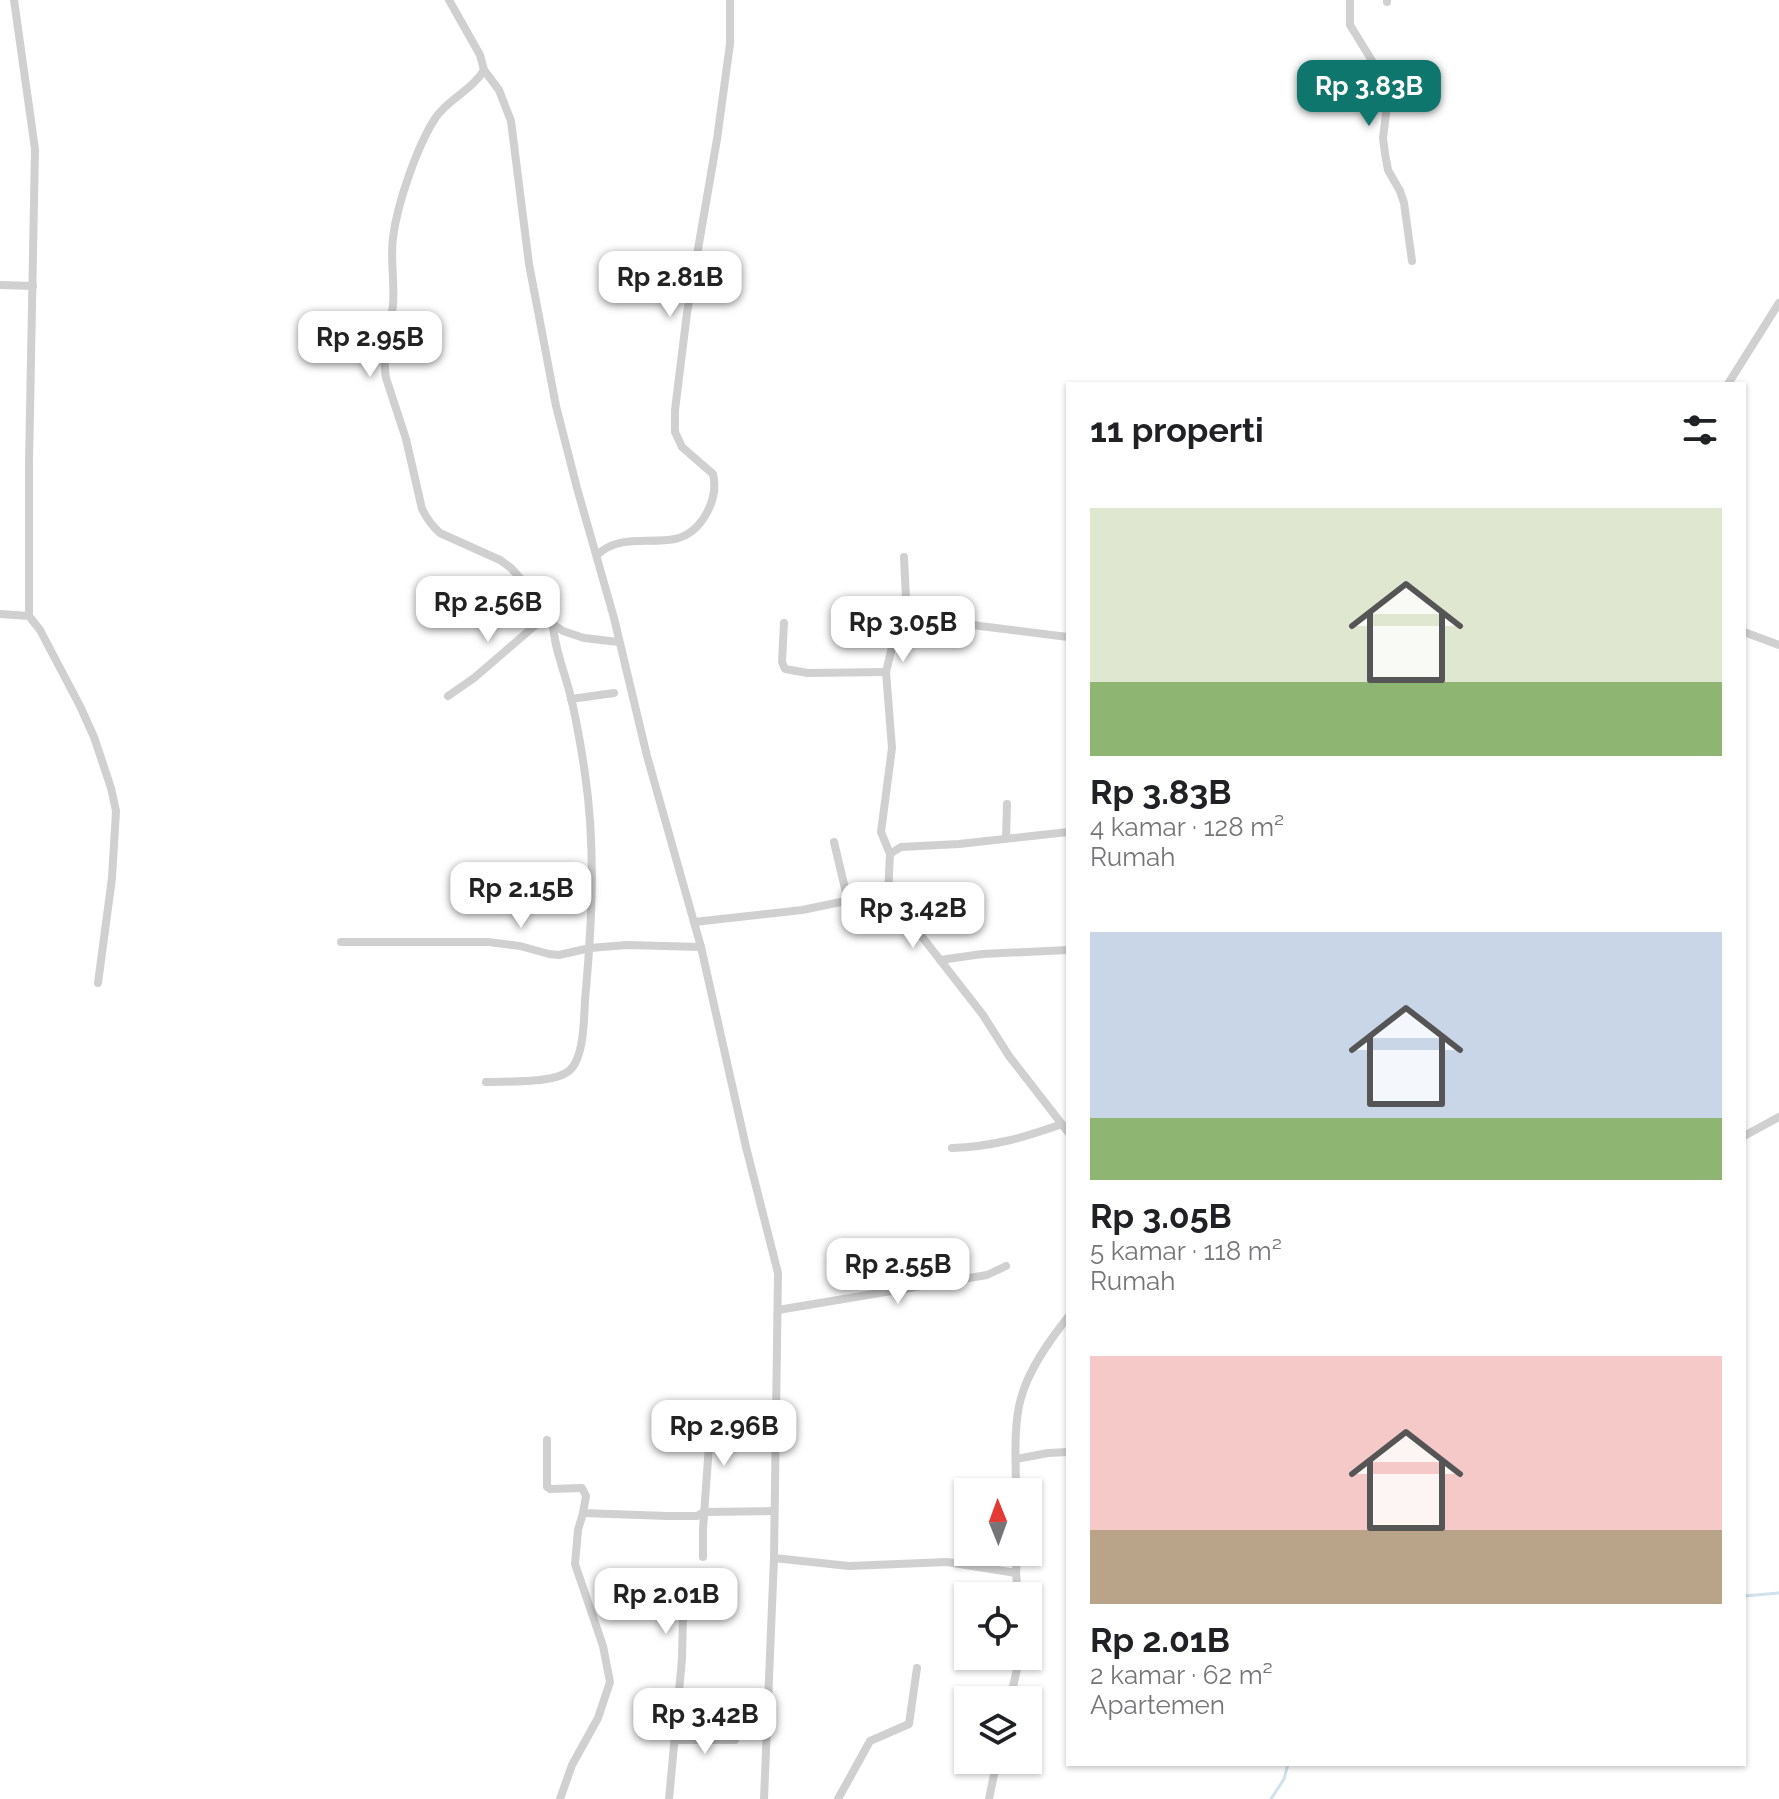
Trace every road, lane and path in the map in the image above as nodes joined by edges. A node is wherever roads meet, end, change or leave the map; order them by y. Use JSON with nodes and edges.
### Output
{"nodes":[{"id":1,"x":14,"y":0,"type":"edge"},
{"id":2,"x":449,"y":0,"type":"edge"},
{"id":3,"x":730,"y":0,"type":"edge"},
{"id":4,"x":1350,"y":0,"type":"edge"},
{"id":5,"x":484,"y":70,"type":"junction"},
{"id":6,"x":1412,"y":261,"type":"dead end"},
{"id":7,"x":0,"y":285,"type":"edge"},
{"id":8,"x":33,"y":286,"type":"junction"},
{"id":9,"x":1779,"y":303,"type":"edge"},
{"id":10,"x":1729,"y":382,"type":"edge"},
{"id":11,"x":597,"y":555,"type":"junction"},
{"id":12,"x":904,"y":557,"type":"dead end"},
{"id":13,"x":0,"y":614,"type":"edge"},
{"id":14,"x":29,"y":616,"type":"junction"},
{"id":15,"x":546,"y":616,"type":"junction"},
{"id":16,"x":907,"y":620,"type":"junction"},
{"id":17,"x":784,"y":623,"type":"dead end"},
{"id":18,"x":553,"y":624,"type":"junction"},
{"id":19,"x":1746,"y":633,"type":"edge"},
{"id":20,"x":1066,"y":637,"type":"edge"},
{"id":21,"x":619,"y":642,"type":"junction"},
{"id":22,"x":1779,"y":645,"type":"edge"},
{"id":23,"x":886,"y":672,"type":"junction"},
{"id":24,"x":614,"y":693,"type":"dead end"},
{"id":25,"x":448,"y":696,"type":"dead end"},
{"id":26,"x":571,"y":699,"type":"junction"},
{"id":27,"x":1007,"y":804,"type":"dead end"},
{"id":28,"x":1066,"y":832,"type":"edge"},
{"id":29,"x":1006,"y":838,"type":"junction"},
{"id":30,"x":834,"y":842,"type":"dead end"},
{"id":31,"x":890,"y":854,"type":"junction"},
{"id":32,"x":888,"y":895,"type":"junction"},
{"id":33,"x":848,"y":901,"type":"junction"},
{"id":34,"x":694,"y":922,"type":"junction"},
{"id":35,"x":341,"y":942,"type":"dead end"},
{"id":36,"x":701,"y":947,"type":"junction"},
{"id":37,"x":590,"y":948,"type":"junction"},
{"id":38,"x":1066,"y":950,"type":"edge"},
{"id":39,"x":940,"y":960,"type":"junction"},
{"id":40,"x":98,"y":983,"type":"dead end"},
{"id":41,"x":486,"y":1082,"type":"dead end"},
{"id":42,"x":1779,"y":1117,"type":"edge"},
{"id":43,"x":1065,"y":1128,"type":"edge"},
{"id":44,"x":1746,"y":1135,"type":"edge"},
{"id":45,"x":952,"y":1148,"type":"dead end"},
{"id":46,"x":1006,"y":1266,"type":"dead end"},
{"id":47,"x":778,"y":1310,"type":"junction"},
{"id":48,"x":1066,"y":1320,"type":"edge"},
{"id":49,"x":689,"y":1426,"type":"dead end"},
{"id":50,"x":547,"y":1440,"type":"dead end"},
{"id":51,"x":1066,"y":1452,"type":"edge"},
{"id":52,"x":1016,"y":1459,"type":"junction"},
{"id":53,"x":1016,"y":1478,"type":"edge"},
{"id":54,"x":774,"y":1511,"type":"junction"},
{"id":55,"x":704,"y":1512,"type":"junction"},
{"id":56,"x":583,"y":1513,"type":"junction"},
{"id":57,"x":703,"y":1557,"type":"dead end"},
{"id":58,"x":774,"y":1558,"type":"junction"},
{"id":59,"x":1016,"y":1566,"type":"edge"},
{"id":60,"x":1016,"y":1573,"type":"junction"},
{"id":61,"x":1017,"y":1582,"type":"edge"},
{"id":62,"x":683,"y":1614,"type":"dead end"},
{"id":63,"x":917,"y":1668,"type":"dead end"},
{"id":64,"x":675,"y":1740,"type":"junction"},
{"id":65,"x":735,"y":1740,"type":"dead end"},
{"id":66,"x":994,"y":1774,"type":"edge"},
{"id":67,"x":560,"y":1799,"type":"edge"},
{"id":68,"x":669,"y":1799,"type":"edge"},
{"id":69,"x":764,"y":1799,"type":"edge"},
{"id":70,"x":838,"y":1799,"type":"edge"},
{"id":71,"x":989,"y":1799,"type":"edge"}],
"edges":[{"from":1,"to":8,"type":"street"},
{"from":2,"to":5,"type":"street"},
{"from":3,"to":11,"type":"street"},
{"from":4,"to":6,"type":"street"},
{"from":5,"to":11,"type":"street"},
{"from":5,"to":15,"type":"street"},
{"from":7,"to":8,"type":"street"},
{"from":8,"to":14,"type":"street"},
{"from":9,"to":10,"type":"street"},
{"from":11,"to":21,"type":"street"},
{"from":12,"to":16,"type":"street"},
{"from":13,"to":14,"type":"street"},
{"from":14,"to":40,"type":"street"},
{"from":15,"to":18,"type":"street"},
{"from":15,"to":25,"type":"street"},
{"from":16,"to":20,"type":"street"},
{"from":16,"to":23,"type":"street"},
{"from":17,"to":23,"type":"street"},
{"from":18,"to":21,"type":"street"},
{"from":18,"to":26,"type":"street"},
{"from":19,"to":22,"type":"street"},
{"from":21,"to":34,"type":"street"},
{"from":23,"to":31,"type":"street"},
{"from":24,"to":26,"type":"street"},
{"from":26,"to":37,"type":"street"},
{"from":27,"to":29,"type":"street"},
{"from":28,"to":29,"type":"street"},
{"from":29,"to":31,"type":"street"},
{"from":30,"to":33,"type":"street"},
{"from":31,"to":32,"type":"street"},
{"from":32,"to":33,"type":"street"},
{"from":32,"to":39,"type":"street"},
{"from":33,"to":34,"type":"street"},
{"from":34,"to":36,"type":"street"},
{"from":35,"to":37,"type":"street"},
{"from":36,"to":37,"type":"street"},
{"from":36,"to":47,"type":"street"},
{"from":37,"to":41,"type":"street"},
{"from":38,"to":39,"type":"street"},
{"from":39,"to":43,"type":"street"},
{"from":42,"to":44,"type":"street"},
{"from":43,"to":45,"type":"street"},
{"from":46,"to":47,"type":"street"},
{"from":47,"to":54,"type":"street"},
{"from":48,"to":52,"type":"street"},
{"from":49,"to":55,"type":"street"},
{"from":50,"to":56,"type":"street"},
{"from":51,"to":52,"type":"street"},
{"from":52,"to":53,"type":"street"},
{"from":54,"to":55,"type":"street"},
{"from":54,"to":58,"type":"street"},
{"from":55,"to":56,"type":"street"},
{"from":55,"to":57,"type":"street"},
{"from":56,"to":67,"type":"street"},
{"from":58,"to":60,"type":"street"},
{"from":58,"to":69,"type":"street"},
{"from":59,"to":60,"type":"street"},
{"from":60,"to":61,"type":"street"},
{"from":62,"to":64,"type":"street"},
{"from":63,"to":70,"type":"street"},
{"from":64,"to":65,"type":"street"},
{"from":64,"to":68,"type":"street"},
{"from":66,"to":71,"type":"street"}]}
